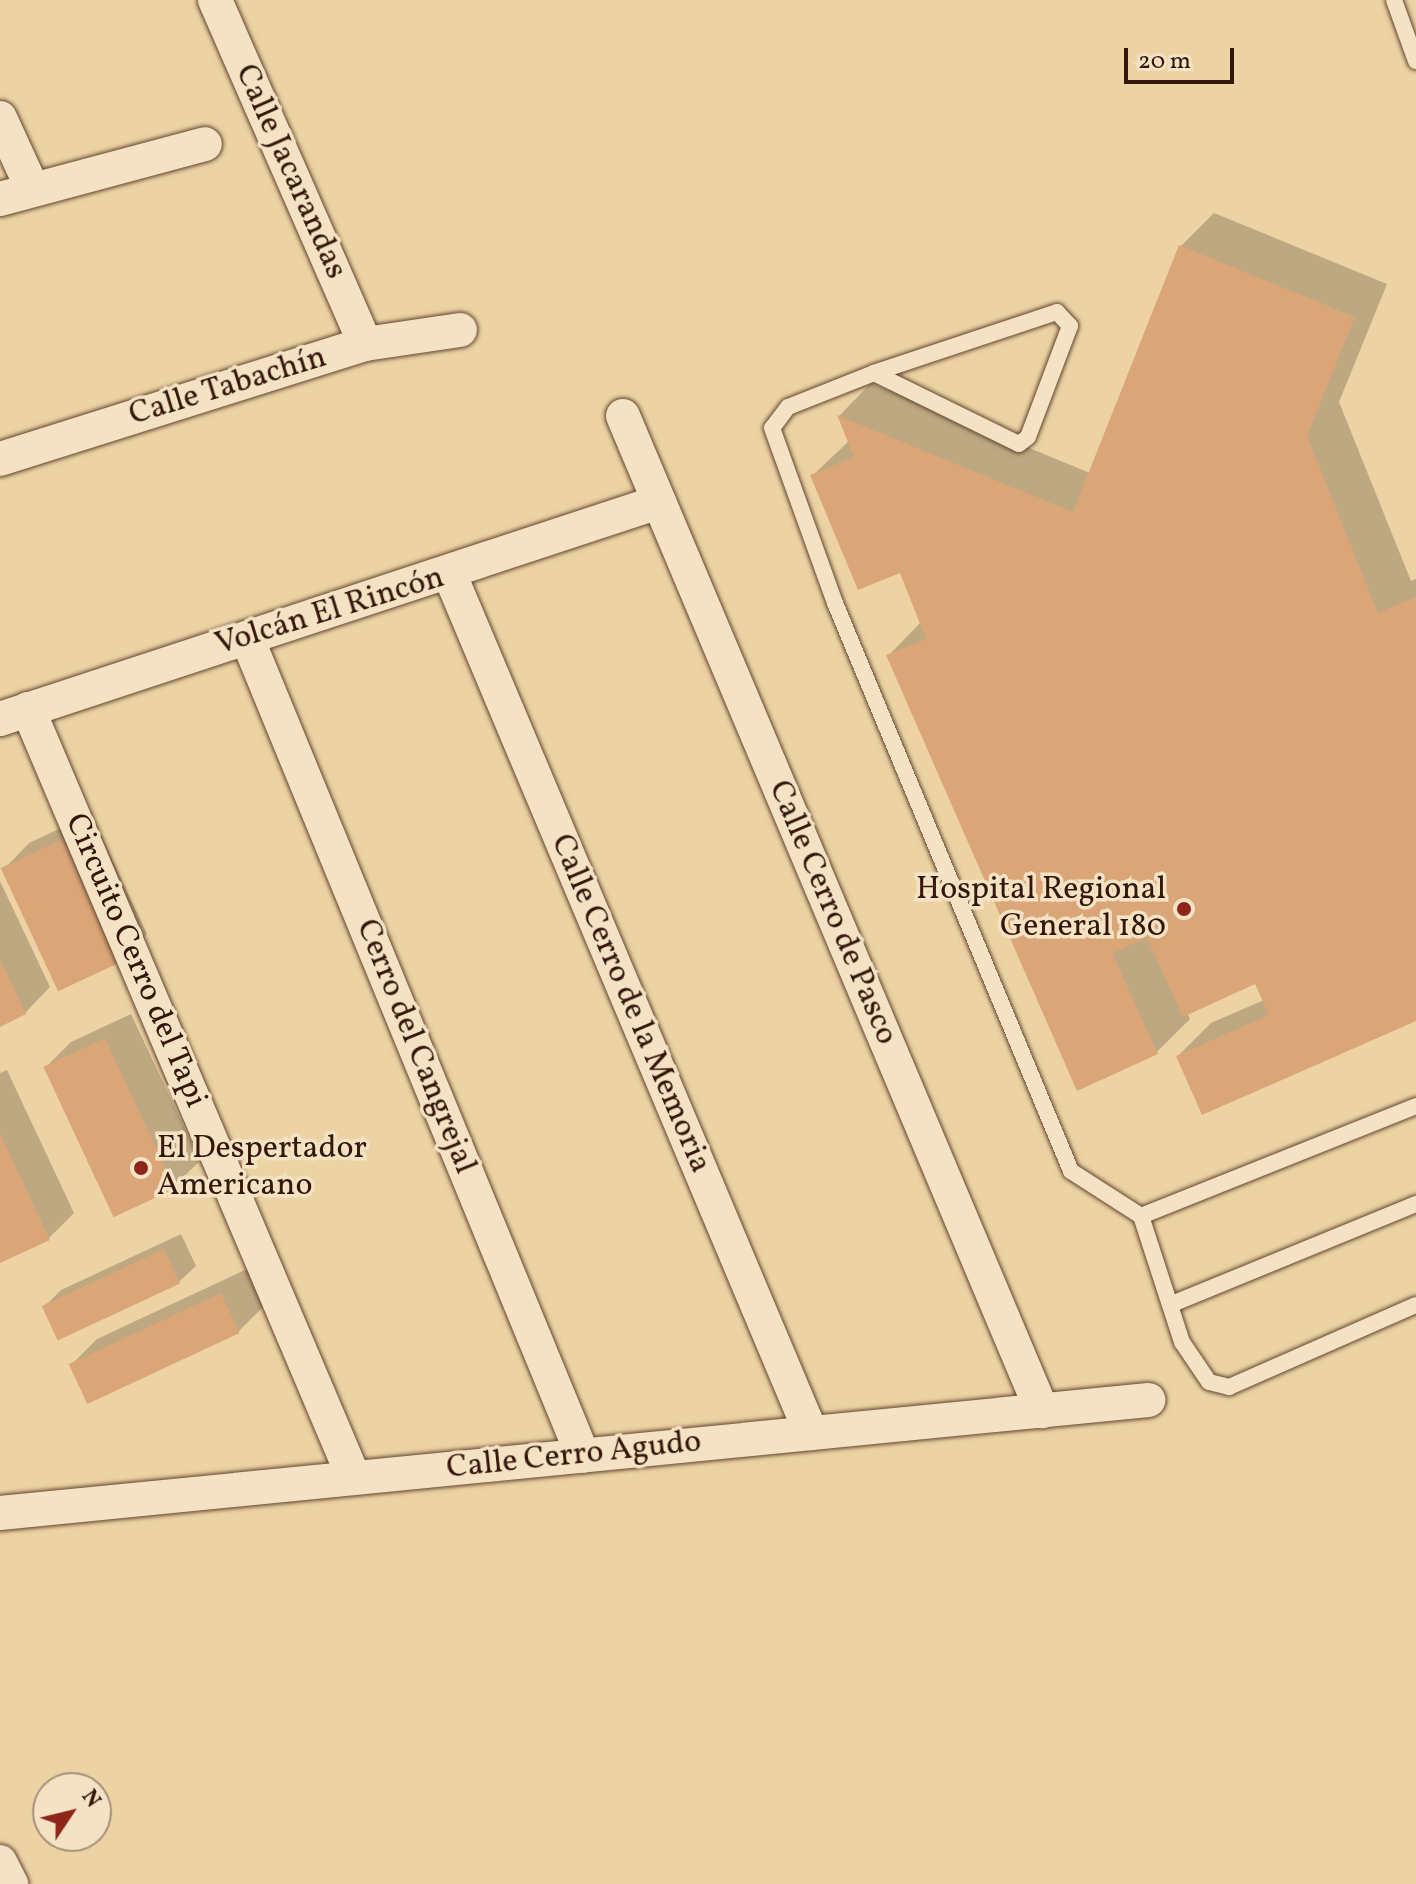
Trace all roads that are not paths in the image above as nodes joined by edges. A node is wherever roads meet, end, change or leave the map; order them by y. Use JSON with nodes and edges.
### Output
{"nodes":[{"id":1,"x":215,"y":0,"type":"edge"},
{"id":2,"x":1394,"y":0,"type":"edge"},
{"id":3,"x":1416,"y":61,"type":"edge"},
{"id":4,"x":0,"y":118,"type":"edge"},
{"id":5,"x":205,"y":144,"type":"dead end"},
{"id":6,"x":16,"y":194,"type":"edge"},
{"id":7,"x":460,"y":330,"type":"dead end"},
{"id":8,"x":365,"y":344,"type":"junction"},
{"id":9,"x":874,"y":373,"type":"junction"},
{"id":10,"x":623,"y":416,"type":"dead end"},
{"id":11,"x":0,"y":459,"type":"edge"},
{"id":12,"x":659,"y":502,"type":"junction"},
{"id":13,"x":450,"y":575,"type":"junction"},
{"id":14,"x":247,"y":638,"type":"junction"},
{"id":15,"x":14,"y":714,"type":"edge"},
{"id":16,"x":1416,"y":1106,"type":"edge"},
{"id":17,"x":1416,"y":1204,"type":"edge"},
{"id":18,"x":1141,"y":1216,"type":"junction"},
{"id":19,"x":1172,"y":1304,"type":"junction"},
{"id":20,"x":1416,"y":1305,"type":"edge"},
{"id":21,"x":1148,"y":1400,"type":"dead end"},
{"id":22,"x":1042,"y":1411,"type":"junction"},
{"id":23,"x":811,"y":1433,"type":"junction"},
{"id":24,"x":583,"y":1456,"type":"junction"},
{"id":25,"x":354,"y":1478,"type":"junction"},
{"id":26,"x":0,"y":1513,"type":"edge"},
{"id":27,"x":0,"y":1862,"type":"edge"},
{"id":28,"x":11,"y":1884,"type":"edge"}],
"edges":[{"from":1,"to":8,"type":"street","name":"Calle Jacarandas"},
{"from":2,"to":3,"type":"lane"},
{"from":4,"to":6,"type":"street"},
{"from":5,"to":6,"type":"street"},
{"from":7,"to":8,"type":"street","name":"Calle Tabachín"},
{"from":8,"to":11,"type":"street","name":"Calle Tabachín"},
{"from":9,"to":9,"type":"lane"},
{"from":9,"to":18,"type":"lane"},
{"from":10,"to":12,"type":"street","name":"Calle Cerro de Pasco"},
{"from":12,"to":13,"type":"street","name":"Volcán El Rincón"},
{"from":12,"to":22,"type":"street","name":"Calle Cerro de Pasco"},
{"from":13,"to":14,"type":"street","name":"Volcán El Rincón"},
{"from":13,"to":23,"type":"street","name":"Calle Cerro de la Memoria"},
{"from":14,"to":15,"type":"street","name":"Volcán El Rincón"},
{"from":14,"to":24,"type":"street","name":"Cerro del Cangrejal"},
{"from":15,"to":25,"type":"street","name":"Circuito Cerro del Tapi"},
{"from":16,"to":18,"type":"lane"},
{"from":17,"to":19,"type":"lane"},
{"from":18,"to":19,"type":"lane"},
{"from":19,"to":20,"type":"lane"},
{"from":21,"to":22,"type":"street","name":"Calle Cerro Agudo"},
{"from":22,"to":23,"type":"street","name":"Calle Cerro Agudo"},
{"from":23,"to":24,"type":"street","name":"Calle Cerro Agudo"},
{"from":24,"to":25,"type":"street","name":"Calle Cerro Agudo"},
{"from":25,"to":26,"type":"street","name":"Calle Cerro Agudo"},
{"from":27,"to":28,"type":"street"}]}
